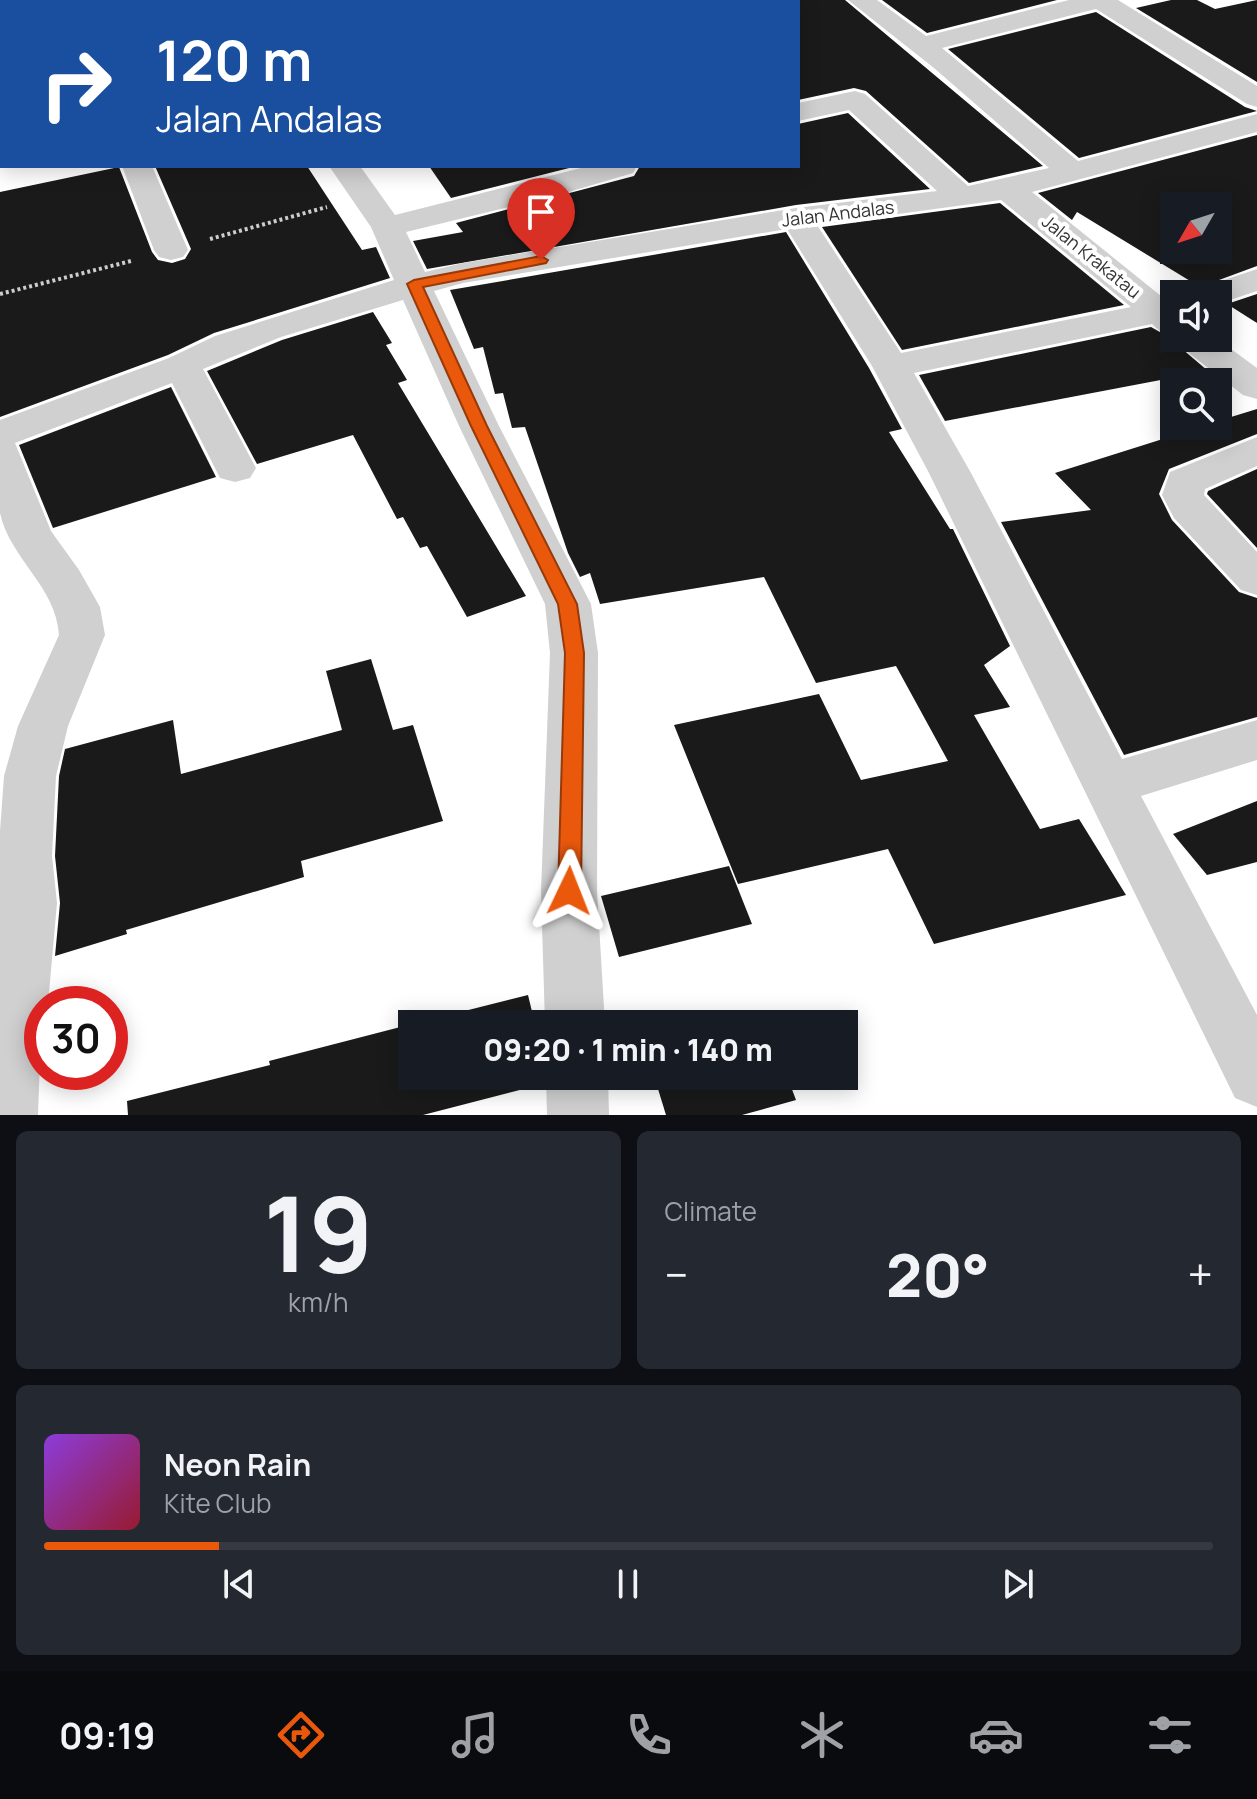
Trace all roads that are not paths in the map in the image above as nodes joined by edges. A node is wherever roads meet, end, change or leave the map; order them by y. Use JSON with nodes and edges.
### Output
{"nodes":[{"id":1,"x":861,"y":0,"type":"edge"},
{"id":2,"x":1100,"y":0,"type":"edge"},
{"id":3,"x":921,"y":45,"type":"junction"},
{"id":4,"x":1257,"y":98,"type":"edge"},
{"id":5,"x":800,"y":112,"type":"edge"},
{"id":6,"x":1257,"y":123,"type":"edge"},
{"id":7,"x":138,"y":168,"type":"edge"},
{"id":8,"x":345,"y":168,"type":"edge"},
{"id":9,"x":615,"y":168,"type":"edge"},
{"id":10,"x":1072,"y":172,"type":"junction"},
{"id":11,"x":1008,"y":189,"type":"junction"},
{"id":12,"x":961,"y":196,"type":"junction"},
{"id":13,"x":796,"y":218,"type":"junction"},
{"id":14,"x":387,"y":227,"type":"junction"},
{"id":15,"x":171,"y":250,"type":"dead end"},
{"id":16,"x":1257,"y":279,"type":"edge"},
{"id":17,"x":414,"y":284,"type":"junction"},
{"id":18,"x":1232,"y":288,"type":"edge"},
{"id":19,"x":1160,"y":308,"type":"edge"},
{"id":20,"x":1160,"y":317,"type":"edge"},
{"id":21,"x":1211,"y":352,"type":"edge"},
{"id":22,"x":182,"y":366,"type":"junction"},
{"id":23,"x":891,"y":366,"type":"junction"},
{"id":24,"x":1257,"y":387,"type":"edge"},
{"id":25,"x":0,"y":434,"type":"edge"},
{"id":26,"x":0,"y":450,"type":"edge"},
{"id":27,"x":1257,"y":450,"type":"edge"},
{"id":28,"x":235,"y":468,"type":"dead end"},
{"id":29,"x":1257,"y":579,"type":"edge"},
{"id":30,"x":1257,"y":740,"type":"edge"},
{"id":31,"x":1107,"y":785,"type":"junction"},
{"id":32,"x":15,"y":906,"type":"edge"},
{"id":33,"x":574,"y":1010,"type":"edge"},
{"id":34,"x":1257,"y":1077,"type":"edge"},
{"id":35,"x":577,"y":1090,"type":"edge"},
{"id":36,"x":7,"y":1115,"type":"edge"},
{"id":37,"x":578,"y":1115,"type":"edge"}],
"edges":[{"from":1,"to":3,"type":"street"},
{"from":2,"to":3,"type":"street"},
{"from":2,"to":4,"type":"street"},
{"from":3,"to":10,"type":"street"},
{"from":5,"to":12,"type":"street"},
{"from":6,"to":10,"type":"street","name":"Jalan Andalas"},
{"from":7,"to":15,"type":"street"},
{"from":8,"to":14,"type":"street"},
{"from":9,"to":14,"type":"street"},
{"from":10,"to":11,"type":"street","name":"Jalan Andalas"},
{"from":11,"to":12,"type":"street","name":"Jalan Andalas"},
{"from":11,"to":19,"type":"street","name":"Jalan Krakatau"},
{"from":12,"to":13,"type":"street","name":"Jalan Andalas"},
{"from":13,"to":17,"type":"street","name":"Jalan Andalas"},
{"from":13,"to":23,"type":"street"},
{"from":14,"to":17,"type":"street"},
{"from":16,"to":18,"type":"street"},
{"from":17,"to":22,"type":"street","name":"Jalan Andalas"},
{"from":17,"to":33,"type":"street"},
{"from":20,"to":23,"type":"street"},
{"from":21,"to":24,"type":"street"},
{"from":22,"to":25,"type":"street","name":"Jalan Andalas"},
{"from":22,"to":28,"type":"street"},
{"from":23,"to":31,"type":"street"},
{"from":26,"to":32,"type":"street"},
{"from":27,"to":29,"type":"street"},
{"from":30,"to":31,"type":"street"},
{"from":31,"to":34,"type":"street"},
{"from":32,"to":36,"type":"street"},
{"from":35,"to":37,"type":"street"}]}
